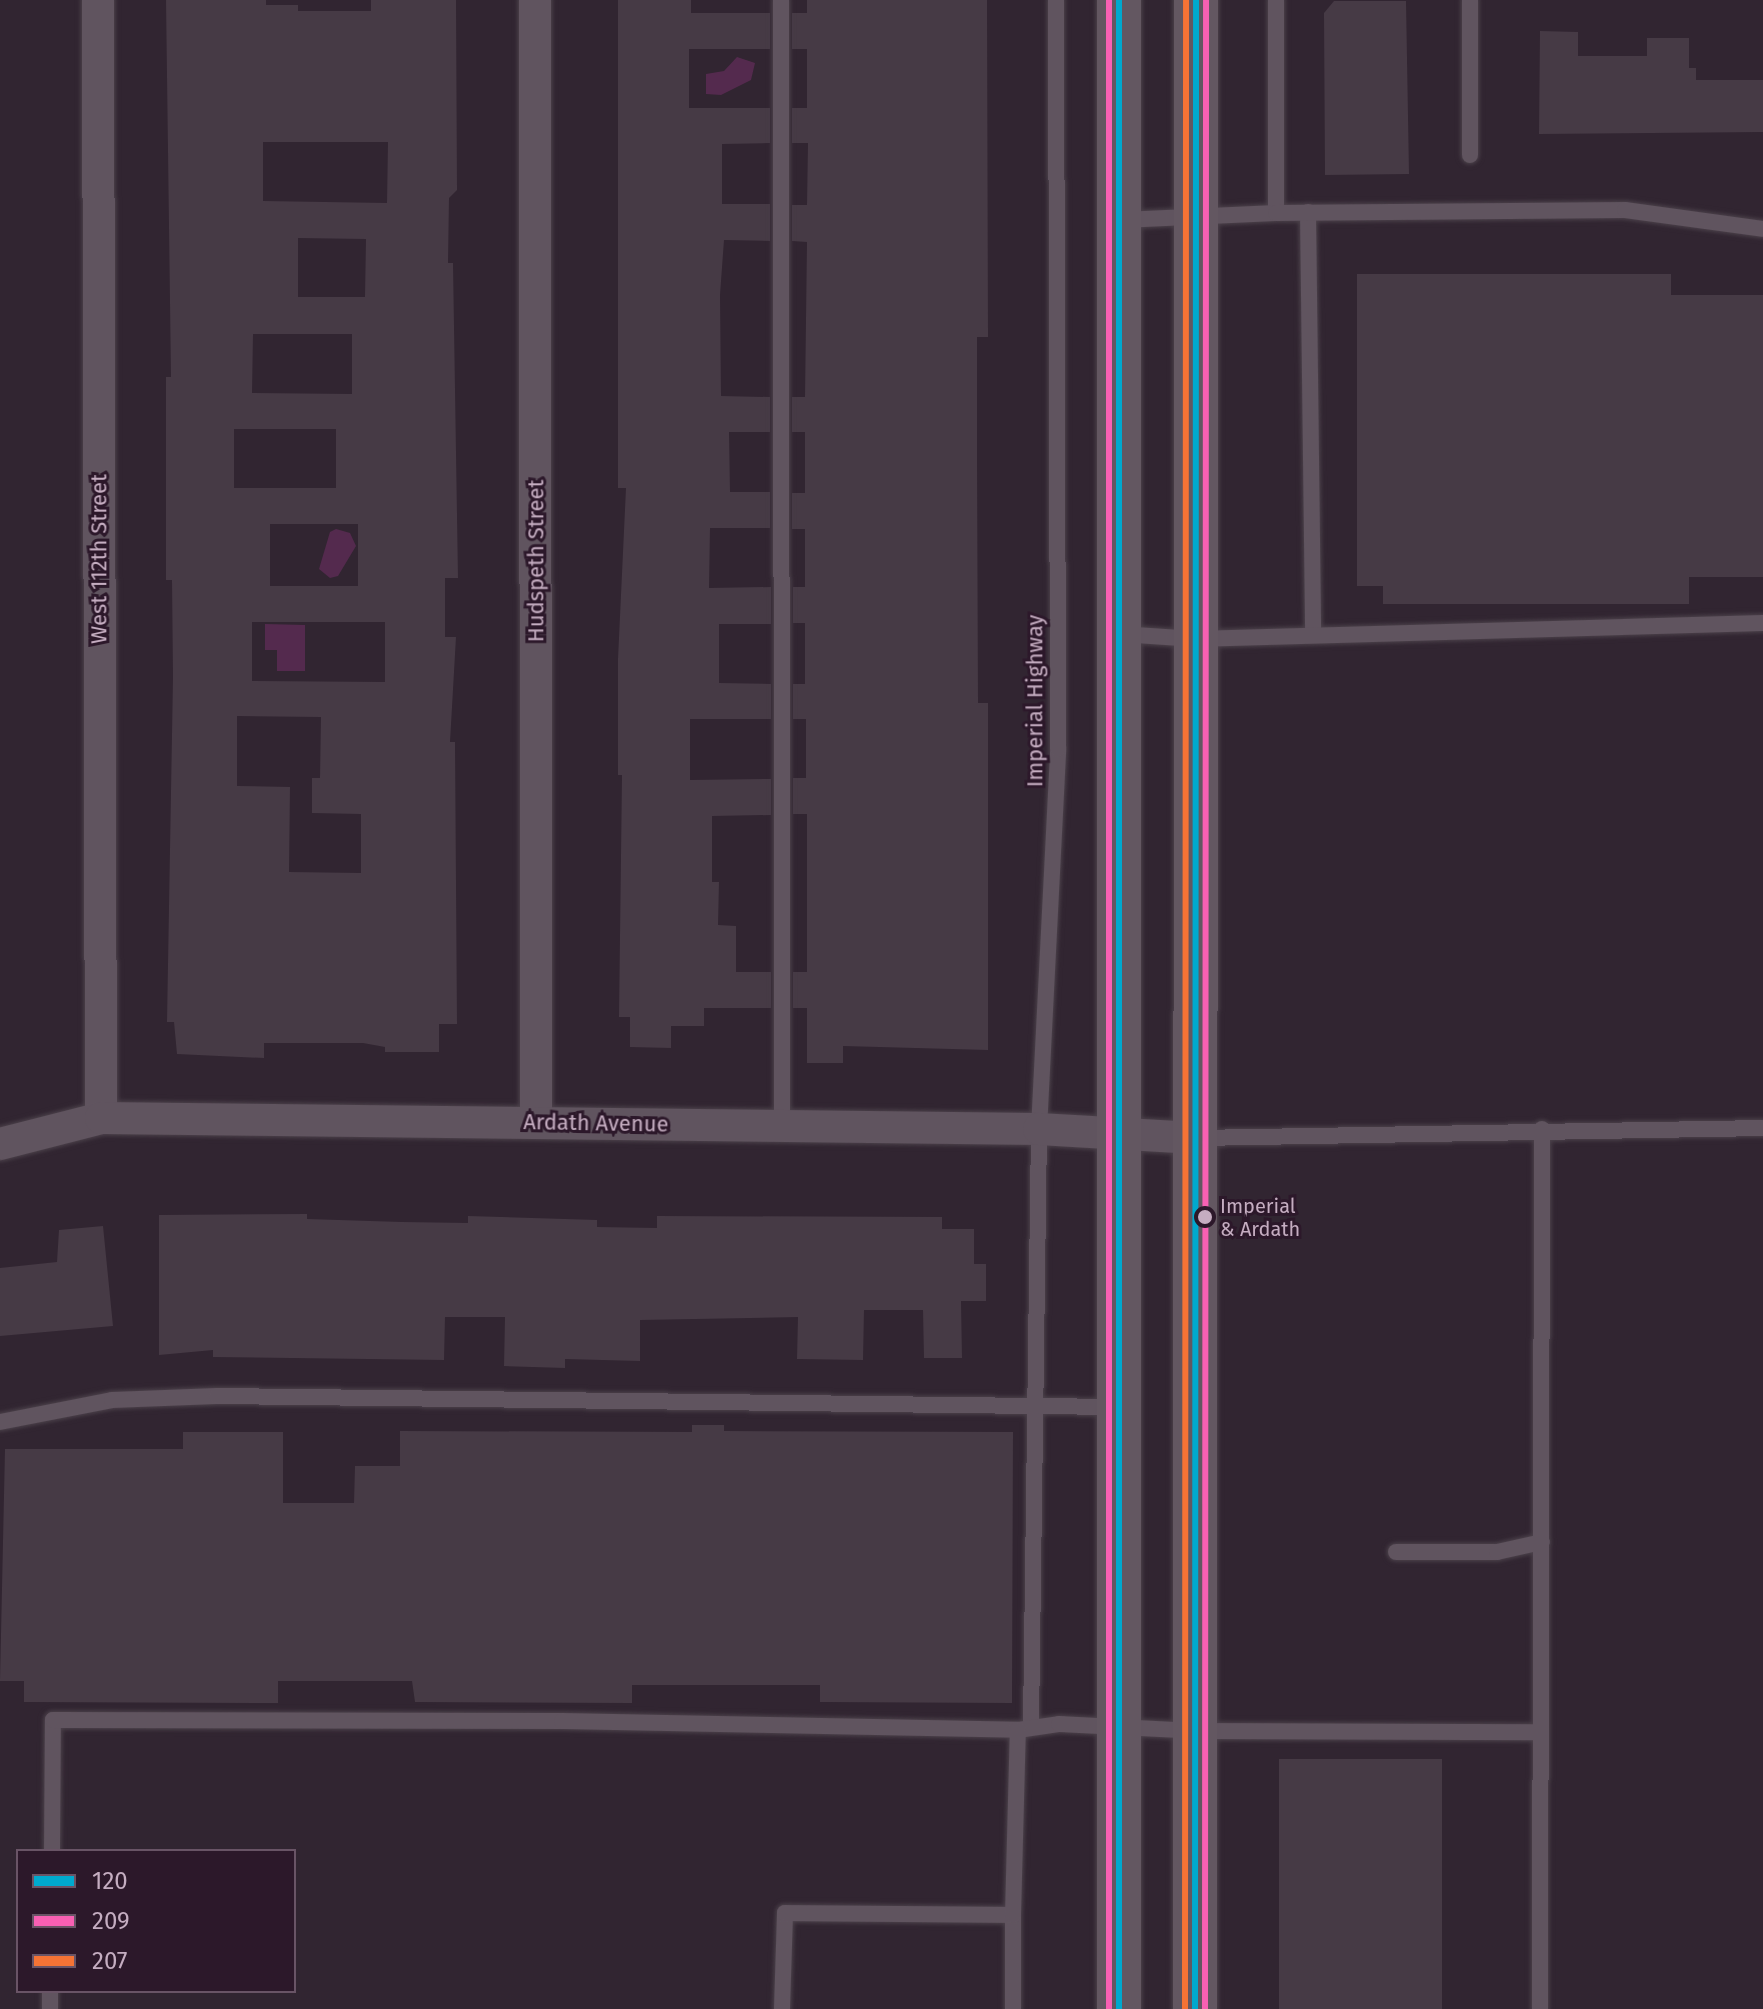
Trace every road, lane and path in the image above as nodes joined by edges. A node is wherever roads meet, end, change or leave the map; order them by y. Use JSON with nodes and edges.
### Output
{"nodes":[{"id":1,"x":98,"y":0,"type":"edge"},
{"id":2,"x":535,"y":0,"type":"edge"},
{"id":3,"x":781,"y":0,"type":"edge"},
{"id":4,"x":1056,"y":0,"type":"edge"},
{"id":5,"x":1119,"y":0,"type":"edge"},
{"id":6,"x":1196,"y":0,"type":"edge"},
{"id":7,"x":1276,"y":0,"type":"edge"},
{"id":8,"x":1470,"y":0,"type":"edge"},
{"id":9,"x":1470,"y":155,"type":"dead end"},
{"id":10,"x":1308,"y":212,"type":"junction"},
{"id":11,"x":1276,"y":213,"type":"junction"},
{"id":12,"x":1195,"y":216,"type":"junction"},
{"id":13,"x":1119,"y":220,"type":"junction"},
{"id":14,"x":1763,"y":229,"type":"edge"},
{"id":15,"x":1763,"y":623,"type":"edge"},
{"id":16,"x":1119,"y":634,"type":"junction"},
{"id":17,"x":1313,"y":635,"type":"junction"},
{"id":18,"x":1195,"y":639,"type":"junction"},
{"id":19,"x":101,"y":1118,"type":"junction"},
{"id":20,"x":536,"y":1122,"type":"junction"},
{"id":21,"x":782,"y":1125,"type":"junction"},
{"id":22,"x":1763,"y":1128,"type":"edge"},
{"id":23,"x":1039,"y":1129,"type":"junction"},
{"id":24,"x":1542,"y":1129,"type":"junction"},
{"id":25,"x":1119,"y":1132,"type":"junction"},
{"id":26,"x":1195,"y":1138,"type":"junction"},
{"id":27,"x":0,"y":1144,"type":"edge"},
{"id":28,"x":1038,"y":1403,"type":"junction"},
{"id":29,"x":1119,"y":1407,"type":"junction"},
{"id":30,"x":0,"y":1422,"type":"edge"},
{"id":31,"x":1542,"y":1542,"type":"junction"},
{"id":32,"x":1396,"y":1552,"type":"dead end"},
{"id":33,"x":1119,"y":1725,"type":"junction"},
{"id":34,"x":1024,"y":1727,"type":"junction"},
{"id":35,"x":1195,"y":1731,"type":"junction"},
{"id":36,"x":1539,"y":1732,"type":"junction"},
{"id":37,"x":52,"y":1849,"type":"edge"},
{"id":38,"x":1013,"y":1915,"type":"junction"},
{"id":39,"x":782,"y":2009,"type":"edge"},
{"id":40,"x":1013,"y":2009,"type":"edge"},
{"id":41,"x":1119,"y":2009,"type":"edge"},
{"id":42,"x":1195,"y":2009,"type":"edge"},
{"id":43,"x":1540,"y":2009,"type":"edge"}],
"edges":[{"from":1,"to":19,"type":"street","name":"West 112th Street"},
{"from":2,"to":20,"type":"street","name":"Hudspeth Street"},
{"from":3,"to":21,"type":"lane"},
{"from":4,"to":23,"type":"lane","name":"Imperial Highway"},
{"from":5,"to":13,"type":"main road"},
{"from":6,"to":12,"type":"main road"},
{"from":7,"to":11,"type":"lane"},
{"from":8,"to":9,"type":"lane"},
{"from":10,"to":11,"type":"lane"},
{"from":10,"to":14,"type":"lane"},
{"from":10,"to":17,"type":"lane"},
{"from":11,"to":12,"type":"lane"},
{"from":12,"to":13,"type":"lane"},
{"from":12,"to":18,"type":"main road"},
{"from":13,"to":16,"type":"main road"},
{"from":15,"to":17,"type":"lane"},
{"from":16,"to":18,"type":"lane"},
{"from":16,"to":25,"type":"main road"},
{"from":17,"to":18,"type":"lane"},
{"from":18,"to":26,"type":"main road"},
{"from":19,"to":20,"type":"street","name":"Ardath Avenue"},
{"from":19,"to":27,"type":"street","name":"Ardath Avenue"},
{"from":20,"to":21,"type":"street","name":"Ardath Avenue"},
{"from":21,"to":23,"type":"street","name":"Ardath Avenue"},
{"from":22,"to":24,"type":"lane"},
{"from":23,"to":25,"type":"street","name":"Ardath Avenue"},
{"from":23,"to":28,"type":"lane","name":"Imperial Highway"},
{"from":24,"to":26,"type":"lane"},
{"from":24,"to":31,"type":"lane"},
{"from":25,"to":26,"type":"street","name":"Ardath Avenue"},
{"from":25,"to":29,"type":"main road"},
{"from":26,"to":35,"type":"main road"},
{"from":28,"to":29,"type":"lane"},
{"from":28,"to":30,"type":"lane"},
{"from":28,"to":34,"type":"lane","name":"Imperial Highway"},
{"from":29,"to":33,"type":"main road"},
{"from":31,"to":32,"type":"lane"},
{"from":31,"to":36,"type":"lane"},
{"from":33,"to":34,"type":"lane"},
{"from":33,"to":35,"type":"lane"},
{"from":33,"to":41,"type":"main road"},
{"from":34,"to":37,"type":"lane"},
{"from":34,"to":38,"type":"lane","name":"Imperial Highway"},
{"from":35,"to":36,"type":"lane"},
{"from":35,"to":42,"type":"main road"},
{"from":36,"to":43,"type":"lane"},
{"from":38,"to":39,"type":"lane"},
{"from":38,"to":40,"type":"lane","name":"Imperial Highway"}]}
